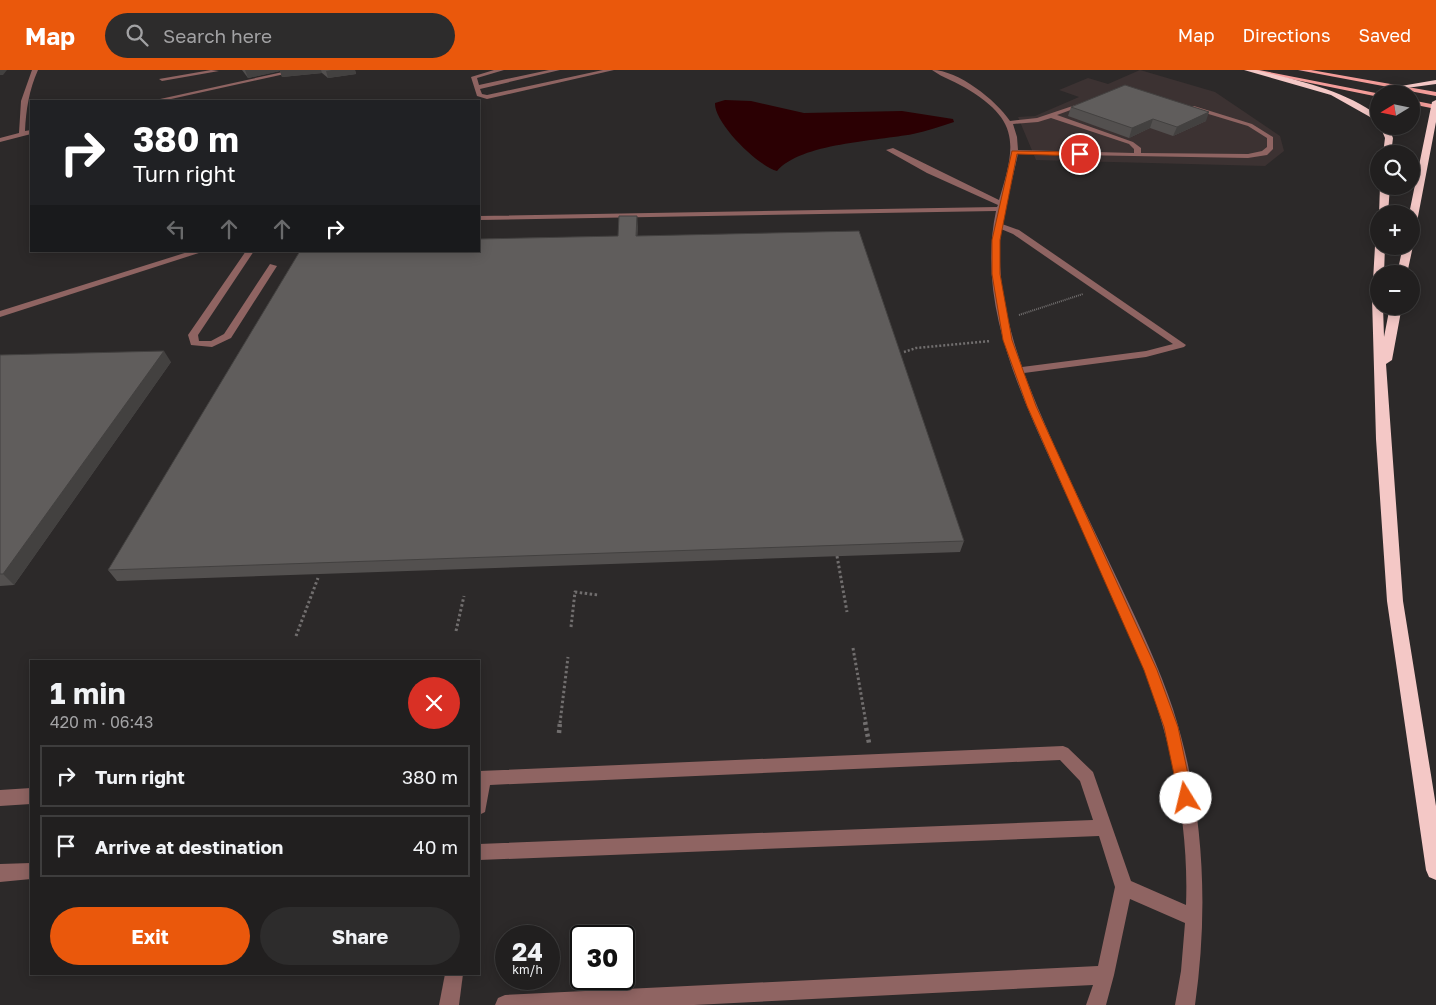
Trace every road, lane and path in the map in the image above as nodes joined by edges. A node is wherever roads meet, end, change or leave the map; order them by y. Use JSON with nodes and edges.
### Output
{"nodes":[{"id":1,"x":35,"y":70,"type":"edge"},
{"id":2,"x":216,"y":70,"type":"edge"},
{"id":3,"x":300,"y":70,"type":"edge"},
{"id":4,"x":501,"y":70,"type":"edge"},
{"id":5,"x":557,"y":70,"type":"edge"},
{"id":6,"x":611,"y":70,"type":"edge"},
{"id":7,"x":935,"y":70,"type":"edge"},
{"id":8,"x":1249,"y":70,"type":"edge"},
{"id":9,"x":1301,"y":70,"type":"edge"},
{"id":10,"x":1307,"y":70,"type":"edge"},
{"id":11,"x":1315,"y":72,"type":"junction"},
{"id":12,"x":162,"y":79,"type":"dead end"},
{"id":13,"x":1436,"y":82,"type":"edge"},
{"id":14,"x":1388,"y":85,"type":"edge"},
{"id":15,"x":1414,"y":85,"type":"edge"},
{"id":16,"x":220,"y":86,"type":"junction"},
{"id":17,"x":476,"y":88,"type":"junction"},
{"id":18,"x":1126,"y":89,"type":"edge"},
{"id":19,"x":1420,"y":91,"type":"edge"},
{"id":20,"x":1370,"y":94,"type":"edge"},
{"id":21,"x":1436,"y":94,"type":"edge"},
{"id":22,"x":158,"y":100,"type":"edge"},
{"id":23,"x":1420,"y":103,"type":"edge"},
{"id":24,"x":1435,"y":105,"type":"edge"},
{"id":25,"x":1187,"y":106,"type":"edge"},
{"id":26,"x":1370,"y":113,"type":"edge"},
{"id":27,"x":1050,"y":115,"type":"junction"},
{"id":28,"x":1008,"y":123,"type":"junction"},
{"id":29,"x":30,"y":132,"type":"edge"},
{"id":30,"x":22,"y":135,"type":"junction"},
{"id":31,"x":0,"y":140,"type":"edge"},
{"id":32,"x":890,"y":150,"type":"dead end"},
{"id":33,"x":1014,"y":152,"type":"junction"},
{"id":34,"x":1138,"y":154,"type":"junction"},
{"id":35,"x":1415,"y":205,"type":"edge"},
{"id":36,"x":1002,"y":207,"type":"junction"},
{"id":37,"x":480,"y":218,"type":"edge"},
{"id":38,"x":998,"y":225,"type":"junction"},
{"id":39,"x":198,"y":252,"type":"edge"},
{"id":40,"x":249,"y":252,"type":"edge"},
{"id":41,"x":1379,"y":255,"type":"edge"},
{"id":42,"x":273,"y":266,"type":"dead end"},
{"id":43,"x":1082,"y":294,"type":"dead end"},
{"id":44,"x":0,"y":314,"type":"edge"},
{"id":45,"x":1019,"y":315,"type":"dead end"},
{"id":46,"x":1394,"y":315,"type":"edge"},
{"id":47,"x":991,"y":341,"type":"dead end"},
{"id":48,"x":904,"y":352,"type":"dead end"},
{"id":49,"x":1018,"y":371,"type":"junction"},
{"id":50,"x":1383,"y":439,"type":"junction"},
{"id":51,"x":837,"y":556,"type":"edge"},
{"id":52,"x":318,"y":578,"type":"dead end"},
{"id":53,"x":598,"y":595,"type":"dead end"},
{"id":54,"x":464,"y":596,"type":"dead end"},
{"id":55,"x":847,"y":612,"type":"dead end"},
{"id":56,"x":571,"y":627,"type":"dead end"},
{"id":57,"x":456,"y":631,"type":"dead end"},
{"id":58,"x":296,"y":636,"type":"dead end"},
{"id":59,"x":853,"y":648,"type":"dead end"},
{"id":60,"x":568,"y":657,"type":"dead end"},
{"id":61,"x":559,"y":733,"type":"dead end"},
{"id":62,"x":869,"y":745,"type":"dead end"},
{"id":63,"x":481,"y":778,"type":"edge"},
{"id":64,"x":480,"y":792,"type":"edge"},
{"id":65,"x":30,"y":796,"type":"edge"},
{"id":66,"x":0,"y":798,"type":"edge"},
{"id":67,"x":1104,"y":828,"type":"junction"},
{"id":68,"x":480,"y":852,"type":"edge"},
{"id":69,"x":1436,"y":870,"type":"edge"},
{"id":70,"x":30,"y":871,"type":"edge"},
{"id":71,"x":0,"y":873,"type":"edge"},
{"id":72,"x":1124,"y":887,"type":"junction"},
{"id":73,"x":1195,"y":918,"type":"junction"},
{"id":74,"x":454,"y":975,"type":"edge"},
{"id":75,"x":1105,"y":975,"type":"junction"},
{"id":76,"x":449,"y":1005,"type":"edge"},
{"id":77,"x":504,"y":1005,"type":"edge"},
{"id":78,"x":1096,"y":1005,"type":"edge"},
{"id":79,"x":1185,"y":1005,"type":"edge"}],
"edges":[{"from":1,"to":30,"type":"street"},
{"from":2,"to":12,"type":"street"},
{"from":2,"to":16,"type":"street"},
{"from":3,"to":16,"type":"street"},
{"from":4,"to":17,"type":"street"},
{"from":5,"to":17,"type":"street"},
{"from":6,"to":17,"type":"street"},
{"from":7,"to":28,"type":"street"},
{"from":8,"to":20,"type":"main road"},
{"from":8,"to":26,"type":"highway"},
{"from":9,"to":11,"type":"main road"},
{"from":10,"to":11,"type":"street"},
{"from":11,"to":14,"type":"main road"},
{"from":13,"to":15,"type":"highway"},
{"from":16,"to":22,"type":"street"},
{"from":18,"to":27,"type":"street"},
{"from":19,"to":21,"type":"main road"},
{"from":23,"to":24,"type":"main road"},
{"from":24,"to":35,"type":"highway"},
{"from":25,"to":34,"type":"street"},
{"from":27,"to":28,"type":"street"},
{"from":27,"to":34,"type":"street"},
{"from":28,"to":33,"type":"street"},
{"from":29,"to":30,"type":"street"},
{"from":30,"to":31,"type":"street"},
{"from":32,"to":36,"type":"street"},
{"from":33,"to":34,"type":"street"},
{"from":33,"to":36,"type":"street"},
{"from":36,"to":37,"type":"street"},
{"from":36,"to":38,"type":"street"},
{"from":38,"to":49,"type":"street"},
{"from":38,"to":49,"type":"street"},
{"from":39,"to":44,"type":"street"},
{"from":40,"to":42,"type":"street"},
{"from":41,"to":50,"type":"highway"},
{"from":43,"to":45,"type":"path"},
{"from":46,"to":50,"type":"highway"},
{"from":47,"to":48,"type":"path"},
{"from":49,"to":73,"type":"street"},
{"from":50,"to":69,"type":"highway"},
{"from":51,"to":55,"type":"path"},
{"from":52,"to":58,"type":"path"},
{"from":53,"to":56,"type":"path"},
{"from":54,"to":57,"type":"path"},
{"from":59,"to":62,"type":"path"},
{"from":60,"to":61,"type":"path"},
{"from":63,"to":64,"type":"street"},
{"from":63,"to":67,"type":"street"},
{"from":65,"to":66,"type":"street"},
{"from":67,"to":68,"type":"street"},
{"from":67,"to":72,"type":"street"},
{"from":70,"to":71,"type":"street"},
{"from":72,"to":73,"type":"street"},
{"from":72,"to":75,"type":"street"},
{"from":73,"to":79,"type":"street"},
{"from":74,"to":76,"type":"street"},
{"from":75,"to":77,"type":"street"},
{"from":75,"to":78,"type":"street"}]}
